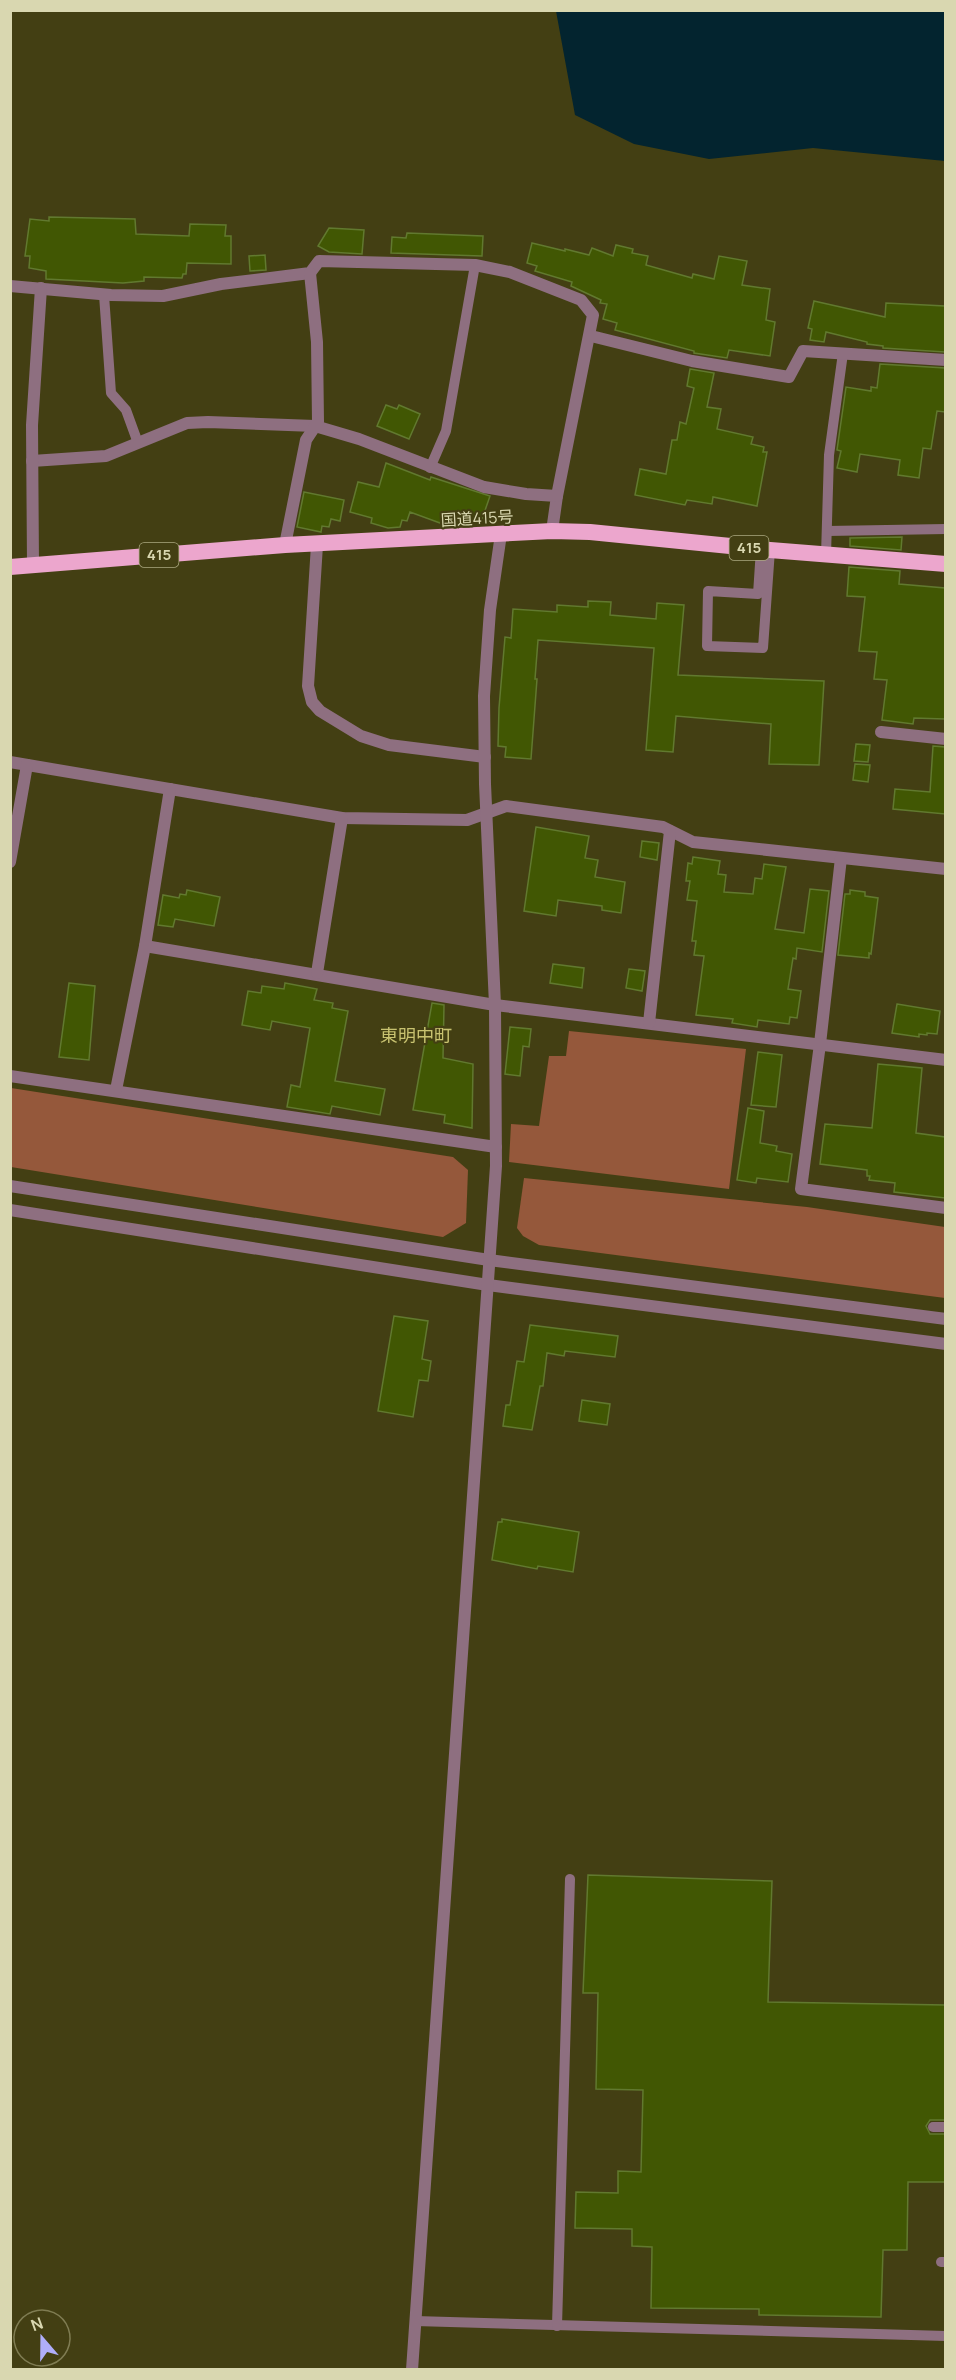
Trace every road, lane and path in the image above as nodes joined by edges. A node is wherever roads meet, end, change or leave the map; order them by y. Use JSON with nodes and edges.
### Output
{"nodes":[{"id":1,"x":475,"y":265,"type":"junction"},
{"id":2,"x":310,"y":273,"type":"junction"},
{"id":3,"x":10,"y":286,"type":"edge"},
{"id":4,"x":40,"y":288,"type":"junction"},
{"id":5,"x":104,"y":295,"type":"junction"},
{"id":6,"x":591,"y":336,"type":"junction"},
{"id":7,"x":843,"y":353,"type":"junction"},
{"id":8,"x":945,"y":360,"type":"edge"},
{"id":9,"x":315,"y":426,"type":"junction"},
{"id":10,"x":138,"y":443,"type":"junction"},
{"id":11,"x":32,"y":461,"type":"junction"},
{"id":12,"x":430,"y":468,"type":"junction"},
{"id":13,"x":557,"y":496,"type":"junction"},
{"id":14,"x":945,"y":529,"type":"edge"},
{"id":15,"x":552,"y":531,"type":"junction"},
{"id":16,"x":827,"y":531,"type":"junction"},
{"id":17,"x":501,"y":534,"type":"junction"},
{"id":18,"x":285,"y":545,"type":"junction"},
{"id":19,"x":317,"y":545,"type":"junction"},
{"id":20,"x":766,"y":550,"type":"junction"},
{"id":21,"x":826,"y":555,"type":"junction"},
{"id":22,"x":945,"y":564,"type":"edge"},
{"id":23,"x":33,"y":566,"type":"junction"},
{"id":24,"x":10,"y":567,"type":"edge"},
{"id":25,"x":881,"y":732,"type":"dead end"},
{"id":26,"x":945,"y":739,"type":"edge"},
{"id":27,"x":485,"y":757,"type":"junction"},
{"id":28,"x":10,"y":762,"type":"edge"},
{"id":29,"x":27,"y":765,"type":"junction"},
{"id":30,"x":170,"y":789,"type":"junction"},
{"id":31,"x":487,"y":812,"type":"junction"},
{"id":32,"x":342,"y":818,"type":"junction"},
{"id":33,"x":670,"y":831,"type":"junction"},
{"id":34,"x":841,"y":858,"type":"junction"},
{"id":35,"x":10,"y":862,"type":"edge"},
{"id":36,"x":945,"y":869,"type":"edge"},
{"id":37,"x":145,"y":946,"type":"junction"},
{"id":38,"x":317,"y":973,"type":"junction"},
{"id":39,"x":495,"y":1005,"type":"junction"},
{"id":40,"x":649,"y":1023,"type":"junction"},
{"id":41,"x":820,"y":1044,"type":"junction"},
{"id":42,"x":945,"y":1060,"type":"edge"},
{"id":43,"x":10,"y":1076,"type":"edge"},
{"id":44,"x":116,"y":1090,"type":"junction"},
{"id":45,"x":496,"y":1147,"type":"junction"},
{"id":46,"x":10,"y":1186,"type":"edge"},
{"id":47,"x":945,"y":1208,"type":"edge"},
{"id":48,"x":10,"y":1210,"type":"edge"},
{"id":49,"x":489,"y":1260,"type":"junction"},
{"id":50,"x":488,"y":1285,"type":"junction"},
{"id":51,"x":945,"y":1319,"type":"edge"},
{"id":52,"x":945,"y":1344,"type":"edge"},
{"id":53,"x":570,"y":1879,"type":"dead end"},
{"id":54,"x":933,"y":2127,"type":"dead end"},
{"id":55,"x":945,"y":2127,"type":"edge"},
{"id":56,"x":415,"y":2321,"type":"junction"},
{"id":57,"x":556,"y":2326,"type":"junction"},
{"id":58,"x":945,"y":2336,"type":"edge"},
{"id":59,"x":412,"y":2370,"type":"edge"}],
"edges":[{"from":1,"to":2,"type":"street"},
{"from":1,"to":6,"type":"street"},
{"from":1,"to":12,"type":"lane"},
{"from":2,"to":5,"type":"street"},
{"from":2,"to":9,"type":"street"},
{"from":3,"to":4,"type":"street"},
{"from":4,"to":5,"type":"street"},
{"from":4,"to":11,"type":"street"},
{"from":5,"to":10,"type":"lane"},
{"from":6,"to":7,"type":"street"},
{"from":6,"to":13,"type":"street"},
{"from":7,"to":8,"type":"street"},
{"from":7,"to":16,"type":"lane"},
{"from":9,"to":10,"type":"street"},
{"from":9,"to":12,"type":"street"},
{"from":9,"to":18,"type":"street"},
{"from":10,"to":11,"type":"street"},
{"from":11,"to":23,"type":"street"},
{"from":12,"to":13,"type":"street"},
{"from":13,"to":15,"type":"street"},
{"from":14,"to":16,"type":"lane"},
{"from":15,"to":17,"type":"highway","name":"国道415号","number":"415"},
{"from":15,"to":20,"type":"highway","name":"国道415号","number":"415"},
{"from":16,"to":21,"type":"lane"},
{"from":17,"to":19,"type":"highway","name":"国道415号","number":"415"},
{"from":17,"to":27,"type":"street"},
{"from":18,"to":19,"type":"highway","name":"国道415号","number":"415"},
{"from":18,"to":23,"type":"highway","name":"国道415号","number":"415"},
{"from":19,"to":27,"type":"street"},
{"from":20,"to":20,"type":"lane"},
{"from":20,"to":21,"type":"highway","name":"国道415号","number":"415"},
{"from":21,"to":22,"type":"highway","name":"国道415号","number":"415"},
{"from":23,"to":24,"type":"highway","name":"国道415号","number":"415"},
{"from":25,"to":26,"type":"street"},
{"from":27,"to":31,"type":"street"},
{"from":28,"to":29,"type":"street"},
{"from":29,"to":30,"type":"street"},
{"from":29,"to":35,"type":"street"},
{"from":30,"to":32,"type":"street"},
{"from":30,"to":37,"type":"street"},
{"from":31,"to":32,"type":"street"},
{"from":31,"to":33,"type":"street"},
{"from":31,"to":39,"type":"street"},
{"from":32,"to":38,"type":"street"},
{"from":33,"to":34,"type":"street"},
{"from":33,"to":40,"type":"street"},
{"from":34,"to":36,"type":"street"},
{"from":34,"to":41,"type":"street"},
{"from":37,"to":38,"type":"street"},
{"from":37,"to":44,"type":"street"},
{"from":38,"to":39,"type":"street"},
{"from":39,"to":40,"type":"street"},
{"from":39,"to":45,"type":"street"},
{"from":40,"to":41,"type":"street"},
{"from":41,"to":42,"type":"street"},
{"from":41,"to":47,"type":"street"},
{"from":43,"to":44,"type":"street"},
{"from":44,"to":45,"type":"street"},
{"from":45,"to":49,"type":"street"},
{"from":46,"to":49,"type":"street"},
{"from":48,"to":50,"type":"street"},
{"from":49,"to":50,"type":"street"},
{"from":49,"to":51,"type":"street"},
{"from":50,"to":52,"type":"street"},
{"from":50,"to":56,"type":"street"},
{"from":53,"to":57,"type":"lane"},
{"from":54,"to":55,"type":"lane"},
{"from":56,"to":57,"type":"lane"},
{"from":56,"to":59,"type":"street"},
{"from":57,"to":58,"type":"lane"}]}
